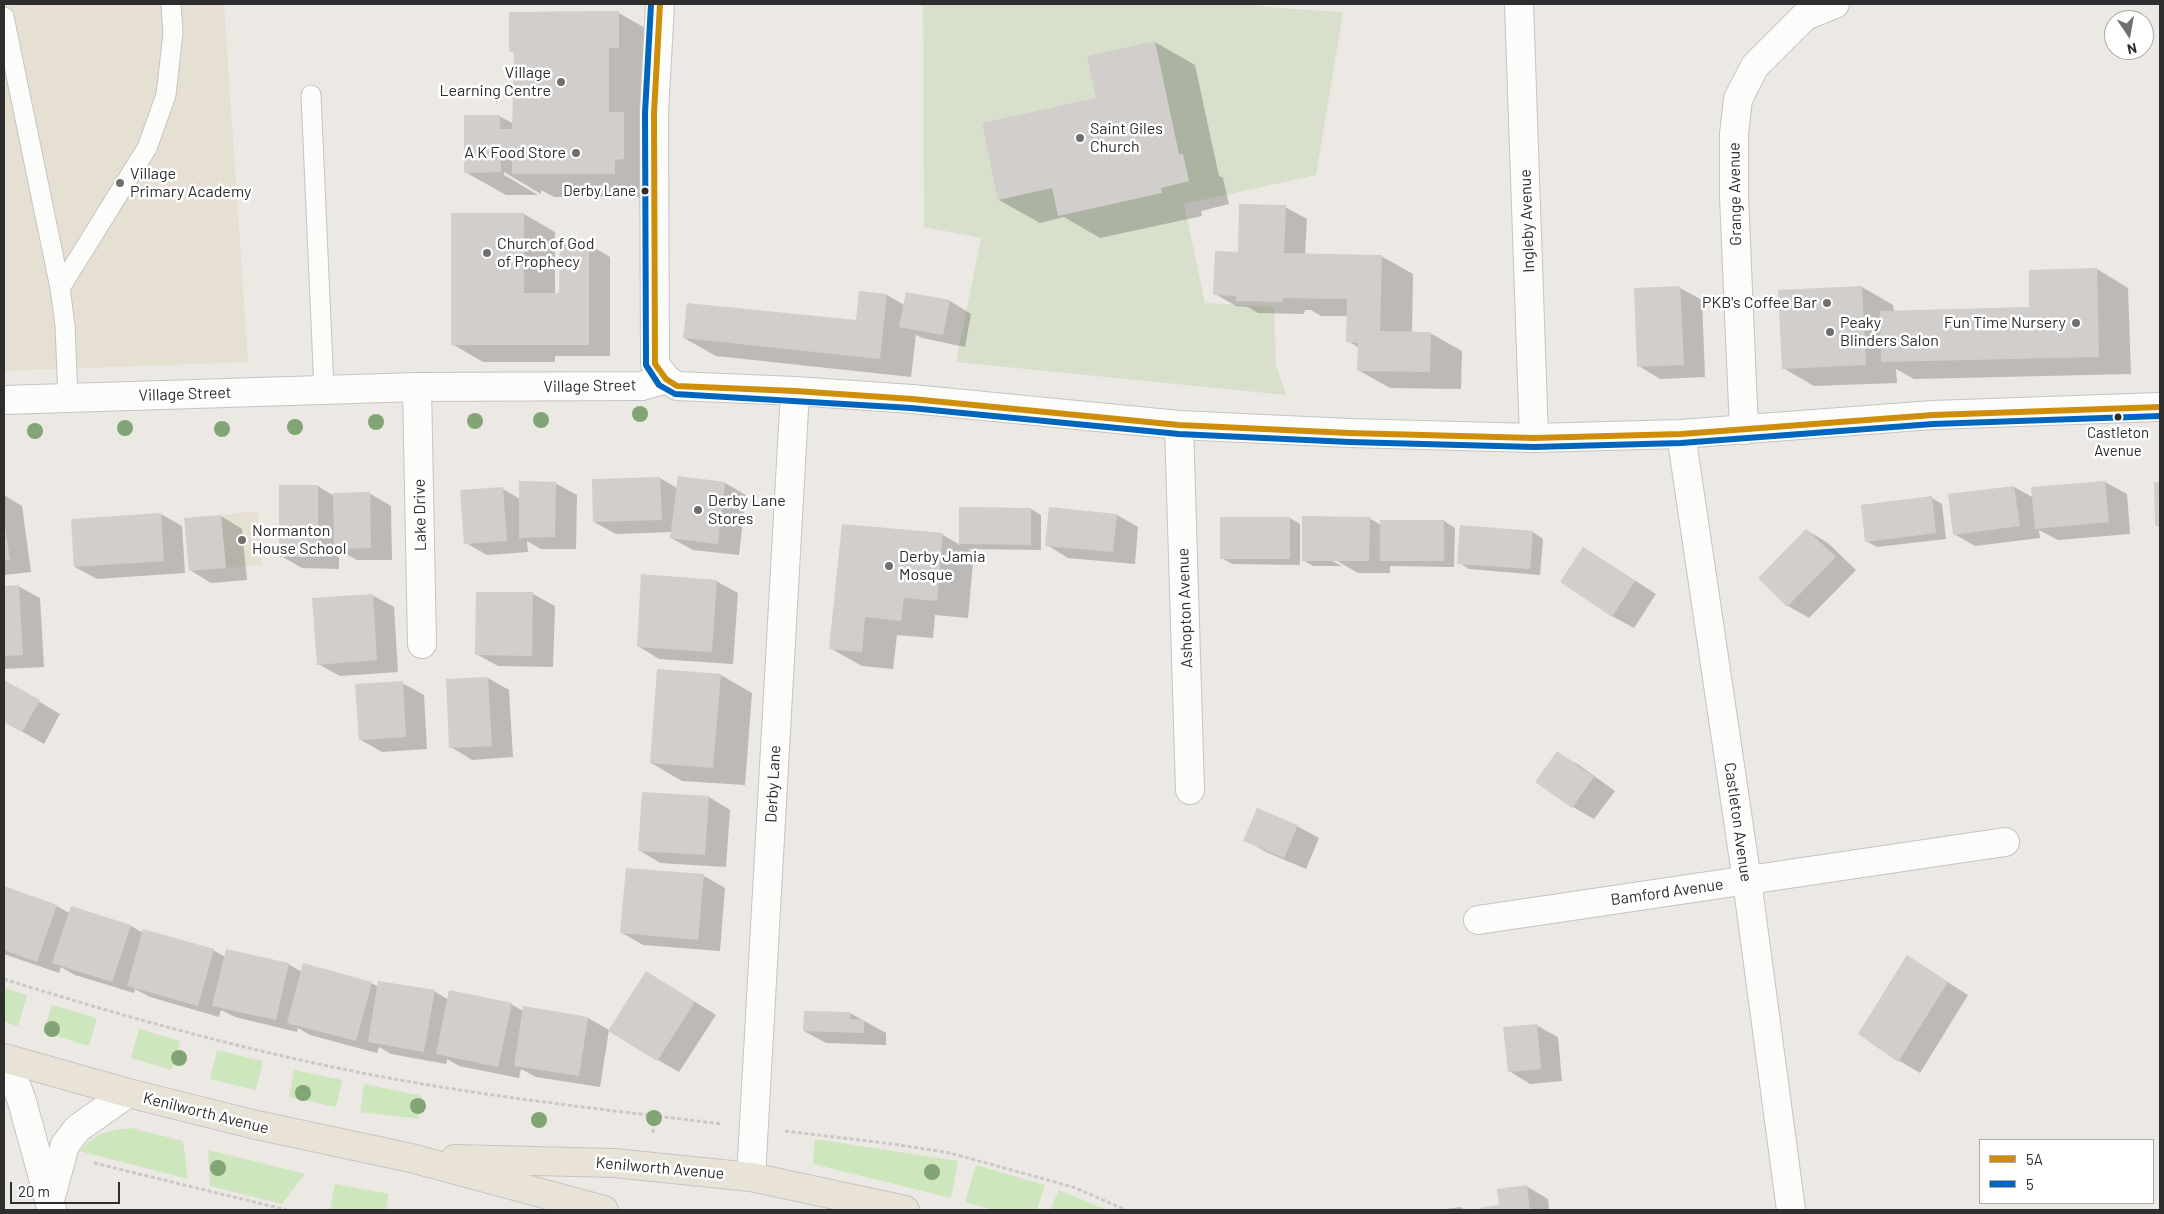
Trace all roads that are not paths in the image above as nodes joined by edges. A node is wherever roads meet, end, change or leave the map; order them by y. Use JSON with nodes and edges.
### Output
{"nodes":[{"id":1,"x":171,"y":4,"type":"edge"},
{"id":2,"x":660,"y":4,"type":"edge"},
{"id":3,"x":1519,"y":4,"type":"edge"},
{"id":4,"x":1835,"y":4,"type":"edge"},
{"id":5,"x":4,"y":17,"type":"edge"},
{"id":6,"x":311,"y":95,"type":"dead end"},
{"id":7,"x":60,"y":288,"type":"junction"},
{"id":8,"x":666,"y":379,"type":"junction"},
{"id":9,"x":417,"y":387,"type":"junction"},
{"id":10,"x":324,"y":390,"type":"junction"},
{"id":11,"x":795,"y":391,"type":"junction"},
{"id":12,"x":68,"y":398,"type":"junction"},
{"id":13,"x":4,"y":400,"type":"edge"},
{"id":14,"x":2160,"y":408,"type":"edge"},
{"id":15,"x":1180,"y":425,"type":"junction"},
{"id":16,"x":1744,"y":430,"type":"junction"},
{"id":17,"x":1681,"y":434,"type":"junction"},
{"id":18,"x":1534,"y":438,"type":"junction"},
{"id":19,"x":422,"y":644,"type":"dead end"},
{"id":20,"x":1190,"y":790,"type":"dead end"},
{"id":21,"x":2005,"y":842,"type":"dead end"},
{"id":22,"x":1746,"y":881,"type":"junction"},
{"id":23,"x":1478,"y":920,"type":"dead end"},
{"id":24,"x":5,"y":1058,"type":"edge"},
{"id":25,"x":128,"y":1093,"type":"junction"},
{"id":26,"x":411,"y":1158,"type":"junction"},
{"id":27,"x":752,"y":1177,"type":"junction"},
{"id":28,"x":51,"y":1205,"type":"edge"},
{"id":29,"x":604,"y":1210,"type":"edge"},
{"id":30,"x":905,"y":1210,"type":"edge"},
{"id":31,"x":1791,"y":1210,"type":"edge"}],
"edges":[{"from":1,"to":7,"type":"lane"},
{"from":2,"to":8,"type":"street"},
{"from":3,"to":18,"type":"street","name":"Ingleby Avenue"},
{"from":4,"to":16,"type":"street","name":"Grange Avenue"},
{"from":5,"to":7,"type":"lane"},
{"from":6,"to":10,"type":"lane"},
{"from":7,"to":12,"type":"lane"},
{"from":8,"to":9,"type":"street","name":"Village Street"},
{"from":8,"to":11,"type":"street"},
{"from":9,"to":10,"type":"street","name":"Village Street"},
{"from":9,"to":19,"type":"street","name":"Lake Drive"},
{"from":10,"to":12,"type":"street","name":"Village Street"},
{"from":11,"to":15,"type":"street"},
{"from":11,"to":27,"type":"street","name":"Derby Lane"},
{"from":12,"to":13,"type":"street","name":"Village Street"},
{"from":14,"to":16,"type":"street"},
{"from":15,"to":18,"type":"street"},
{"from":15,"to":20,"type":"street","name":"Ashopton Avenue"},
{"from":16,"to":17,"type":"street"},
{"from":17,"to":18,"type":"street"},
{"from":17,"to":22,"type":"street","name":"Castleton Avenue"},
{"from":21,"to":22,"type":"street","name":"Bamford Avenue"},
{"from":22,"to":23,"type":"street","name":"Bamford Avenue"},
{"from":22,"to":31,"type":"street","name":"Castleton Avenue"},
{"from":24,"to":25,"type":"highway","name":"Kenilworth Avenue"},
{"from":24,"to":28,"type":"street"},
{"from":25,"to":26,"type":"highway","name":"Kenilworth Avenue"},
{"from":25,"to":28,"type":"street"},
{"from":26,"to":27,"type":"highway","name":"Kenilworth Avenue"},
{"from":26,"to":29,"type":"highway","name":"Kenilworth Avenue"},
{"from":27,"to":30,"type":"highway","name":"Kenilworth Avenue"}]}
